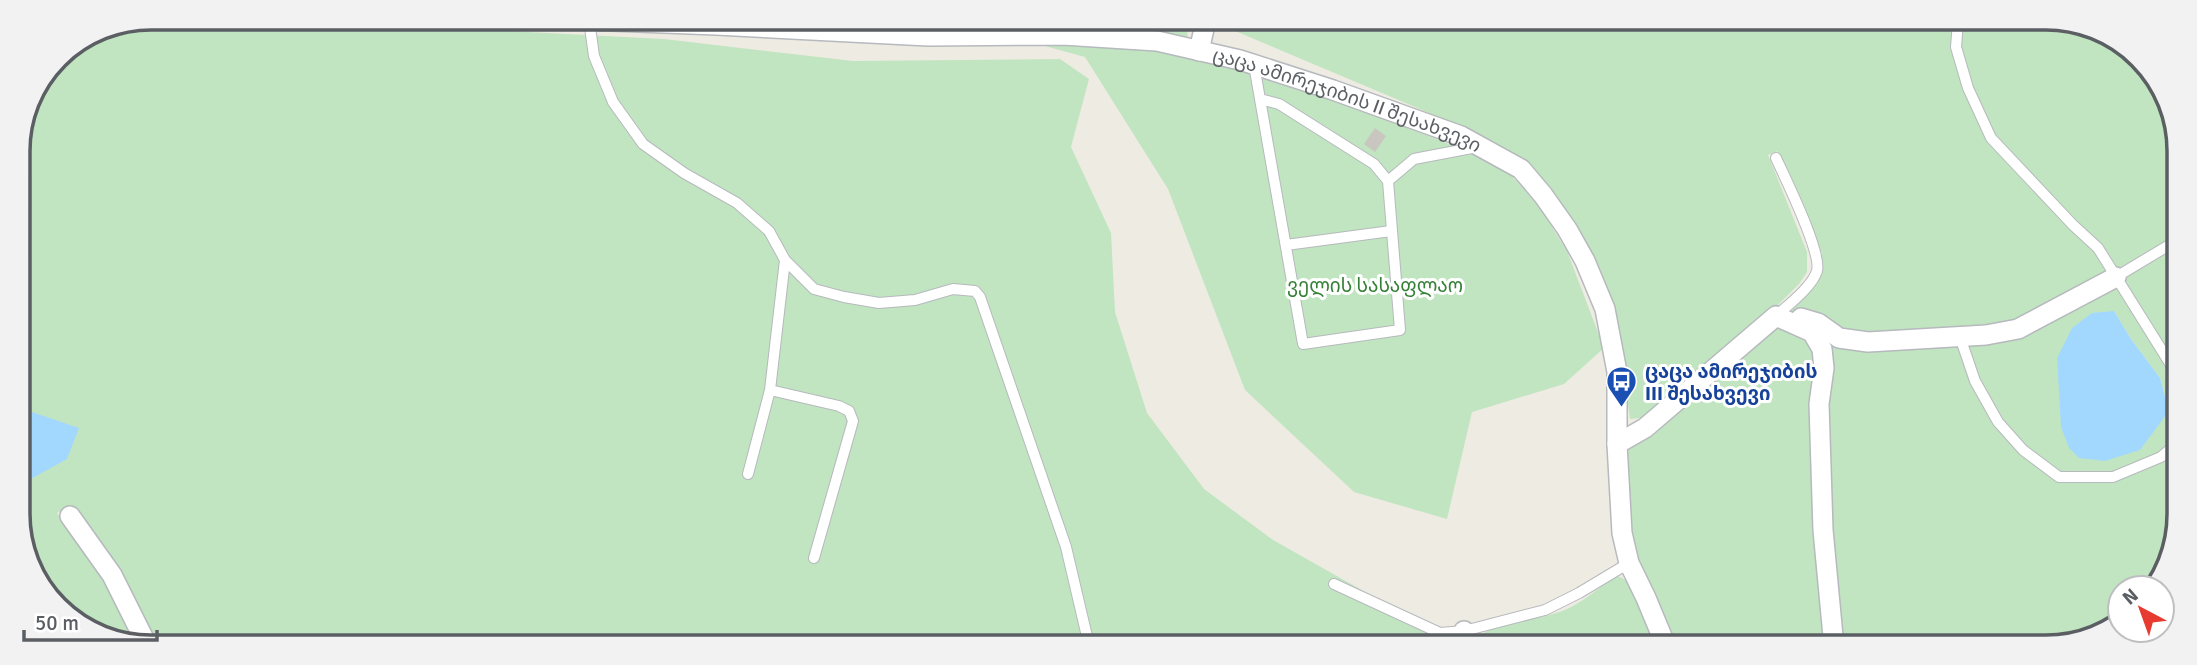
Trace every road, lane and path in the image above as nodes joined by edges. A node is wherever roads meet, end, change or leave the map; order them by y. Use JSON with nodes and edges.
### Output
{"nodes":[{"id":1,"x":590,"y":30,"type":"edge"},
{"id":2,"x":816,"y":30,"type":"edge"},
{"id":3,"x":1204,"y":30,"type":"edge"},
{"id":4,"x":1957,"y":30,"type":"edge"},
{"id":5,"x":1199,"y":51,"type":"junction"},
{"id":6,"x":1254,"y":65,"type":"junction"},
{"id":7,"x":1260,"y":99,"type":"junction"},
{"id":8,"x":1480,"y":146,"type":"junction"},
{"id":9,"x":1776,"y":158,"type":"dead end"},
{"id":10,"x":1388,"y":181,"type":"junction"},
{"id":11,"x":1391,"y":231,"type":"junction"},
{"id":12,"x":1286,"y":245,"type":"junction"},
{"id":13,"x":2167,"y":246,"type":"edge"},
{"id":14,"x":785,"y":260,"type":"junction"},
{"id":15,"x":2116,"y":276,"type":"junction"},
{"id":16,"x":1776,"y":316,"type":"junction"},
{"id":17,"x":1960,"y":337,"type":"junction"},
{"id":18,"x":2167,"y":358,"type":"edge"},
{"id":19,"x":771,"y":390,"type":"junction"},
{"id":20,"x":1617,"y":444,"type":"junction"},
{"id":21,"x":2167,"y":452,"type":"edge"},
{"id":22,"x":748,"y":474,"type":"dead end"},
{"id":23,"x":70,"y":516,"type":"dead end"},
{"id":24,"x":814,"y":558,"type":"dead end"},
{"id":25,"x":1629,"y":563,"type":"junction"},
{"id":26,"x":1334,"y":584,"type":"dead end"},
{"id":27,"x":142,"y":634,"type":"edge"},
{"id":28,"x":1086,"y":635,"type":"edge"},
{"id":29,"x":1448,"y":635,"type":"edge"},
{"id":30,"x":1475,"y":635,"type":"edge"},
{"id":31,"x":1661,"y":635,"type":"edge"},
{"id":32,"x":1833,"y":635,"type":"edge"}],
"edges":[{"from":1,"to":14,"type":"lane"},
{"from":2,"to":5,"type":"street","name":"ცაცა ამირეჯიბის II შესახვევი"},
{"from":3,"to":5,"type":"street"},
{"from":4,"to":15,"type":"lane"},
{"from":5,"to":6,"type":"street","name":"ცაცა ამირეჯიბის II შესახვევი"},
{"from":6,"to":7,"type":"lane"},
{"from":6,"to":8,"type":"street","name":"ცაცა ამირეჯიბის II შესახვევი"},
{"from":7,"to":10,"type":"lane"},
{"from":7,"to":12,"type":"lane"},
{"from":8,"to":10,"type":"lane"},
{"from":8,"to":20,"type":"street","name":"ცაცა ამირეჯიბის II შესახვევი"},
{"from":9,"to":16,"type":"lane"},
{"from":10,"to":11,"type":"lane"},
{"from":11,"to":12,"type":"lane"},
{"from":11,"to":12,"type":"lane"},
{"from":13,"to":15,"type":"lane"},
{"from":14,"to":19,"type":"lane"},
{"from":14,"to":28,"type":"lane"},
{"from":15,"to":17,"type":"street"},
{"from":15,"to":18,"type":"lane"},
{"from":16,"to":17,"type":"street"},
{"from":16,"to":20,"type":"street"},
{"from":16,"to":32,"type":"street"},
{"from":17,"to":21,"type":"lane"},
{"from":19,"to":22,"type":"lane"},
{"from":19,"to":24,"type":"lane"},
{"from":20,"to":25,"type":"street","name":"ცაცა ამირეჯიბის II შესახვევი"},
{"from":23,"to":27,"type":"street"},
{"from":25,"to":30,"type":"lane"},
{"from":25,"to":31,"type":"street","name":"ცაცა ამირეჯიბის II შესახვევი"},
{"from":26,"to":29,"type":"lane"}]}
